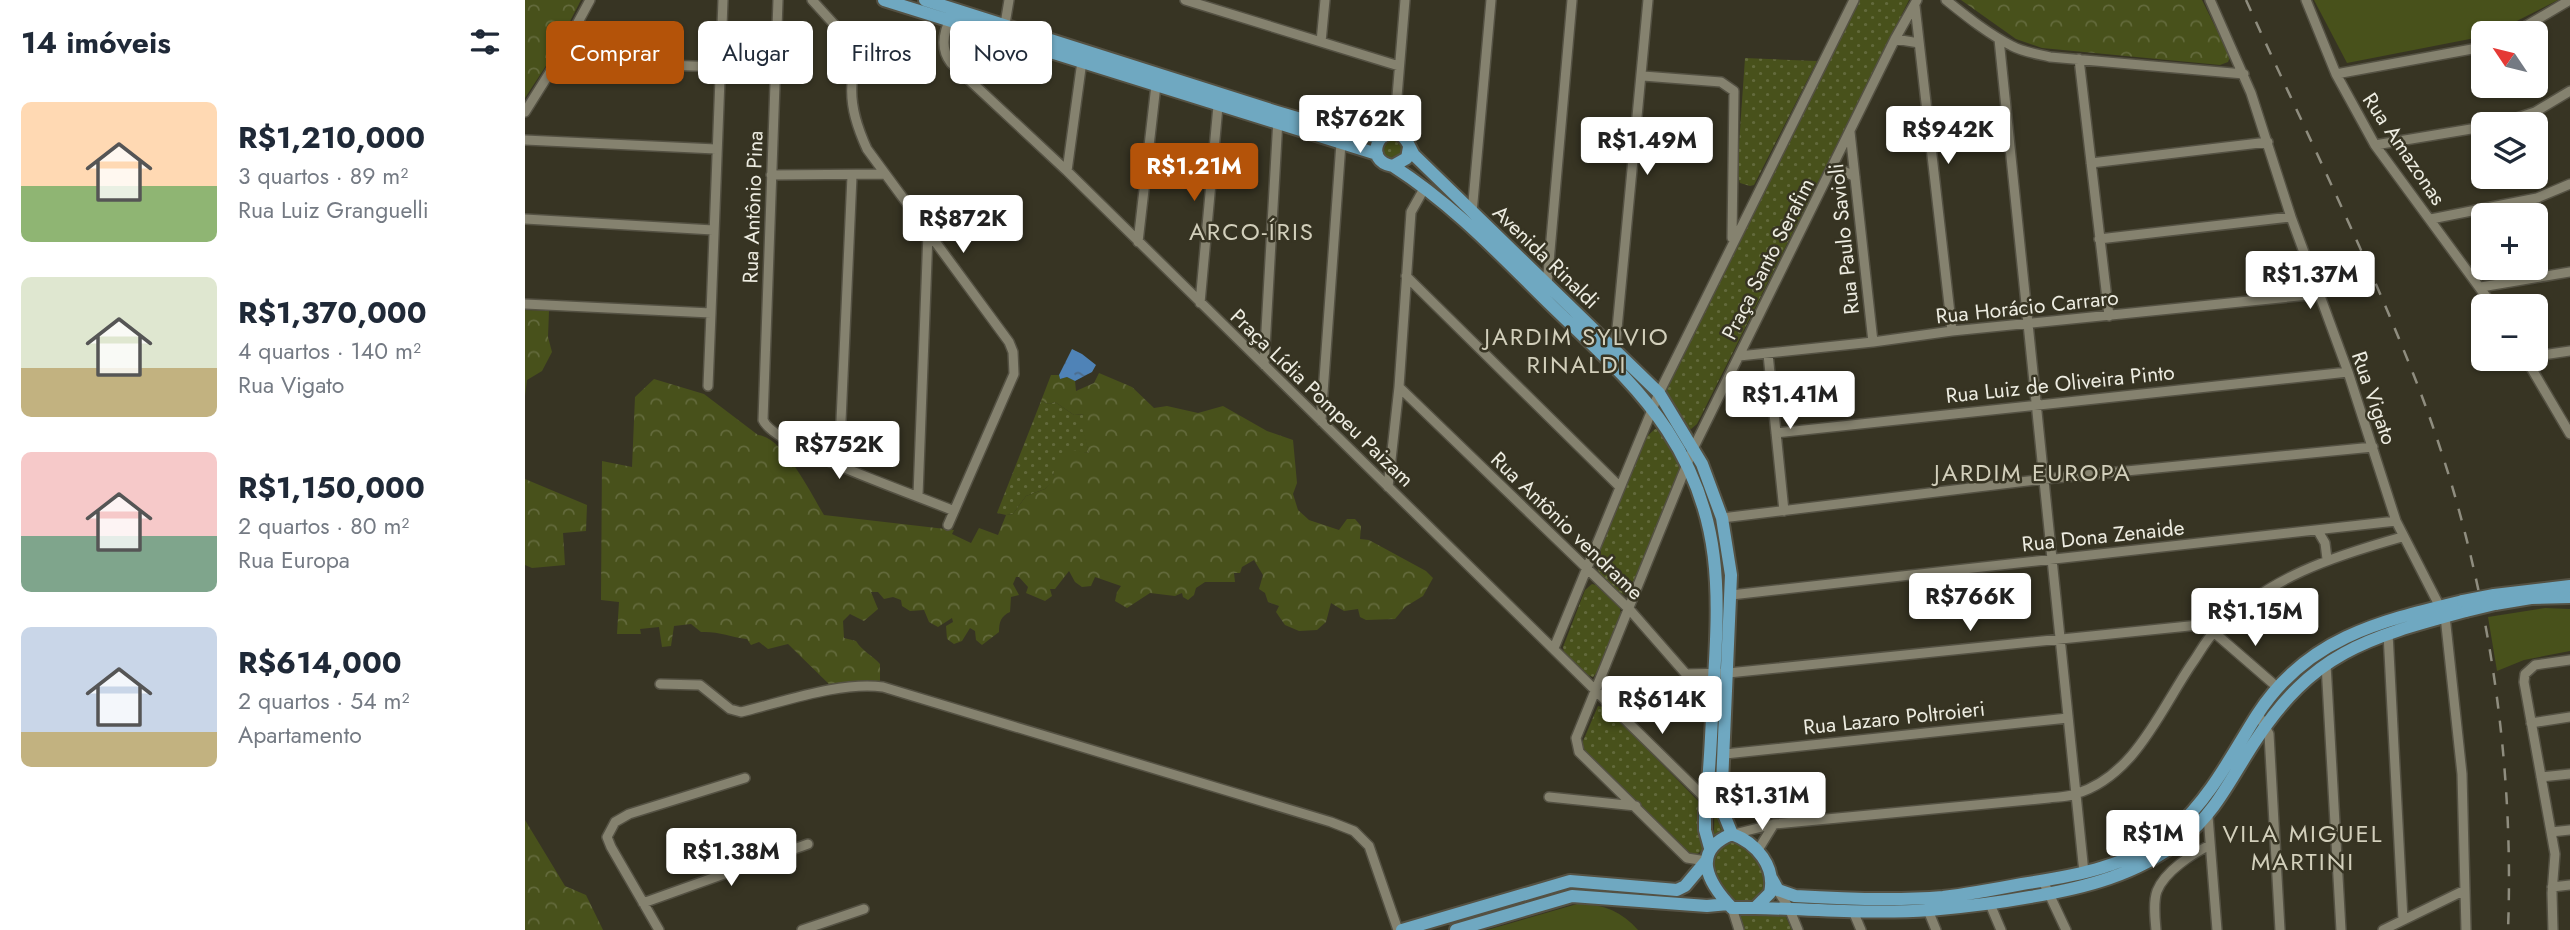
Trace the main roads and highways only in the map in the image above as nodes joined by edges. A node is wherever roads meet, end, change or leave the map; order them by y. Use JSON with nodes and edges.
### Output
{"nodes":[{"id":1,"x":884,"y":0,"type":"edge"},
{"id":2,"x":925,"y":0,"type":"edge"},
{"id":3,"x":1278,"y":118,"type":"junction"},
{"id":4,"x":1389,"y":134,"type":"junction"},
{"id":5,"x":1409,"y":147,"type":"junction"},
{"id":6,"x":1377,"y":155,"type":"junction"},
{"id":7,"x":1393,"y":166,"type":"junction"},
{"id":8,"x":2570,"y":586,"type":"edge"},
{"id":9,"x":2570,"y":597,"type":"edge"},
{"id":10,"x":2495,"y":600,"type":"junction"},
{"id":11,"x":2442,"y":612,"type":"junction"},
{"id":12,"x":1733,"y":834,"type":"junction"},
{"id":13,"x":1710,"y":848,"type":"junction"},
{"id":14,"x":1706,"y":862,"type":"junction"},
{"id":15,"x":1774,"y":883,"type":"junction"},
{"id":16,"x":1730,"y":906,"type":"junction"},
{"id":17,"x":1755,"y":908,"type":"junction"},
{"id":18,"x":1400,"y":930,"type":"edge"},
{"id":19,"x":1456,"y":930,"type":"edge"}],
"edges":[{"from":1,"to":3,"type":"main road"},
{"from":2,"to":3,"type":"main road"},
{"from":3,"to":4,"type":"main road"},
{"from":3,"to":6,"type":"main road"},
{"from":4,"to":5,"type":"main road"},
{"from":4,"to":6,"type":"main road"},
{"from":5,"to":7,"type":"main road"},
{"from":5,"to":12,"type":"main road","name":"Avenida Rinaldi"},
{"from":6,"to":7,"type":"main road"},
{"from":7,"to":13,"type":"main road","name":"Avenida Rinaldi"},
{"from":8,"to":10,"type":"main road"},
{"from":9,"to":10,"type":"main road"},
{"from":10,"to":11,"type":"main road","bridge":true},
{"from":11,"to":15,"type":"main road"},
{"from":11,"to":17,"type":"main road"},
{"from":12,"to":13,"type":"main road"},
{"from":12,"to":15,"type":"main road"},
{"from":13,"to":14,"type":"main road","name":"Avenida Rinaldi"},
{"from":14,"to":16,"type":"main road"},
{"from":14,"to":18,"type":"main road"},
{"from":15,"to":17,"type":"main road"},
{"from":16,"to":17,"type":"main road"},
{"from":16,"to":19,"type":"main road"}]}
